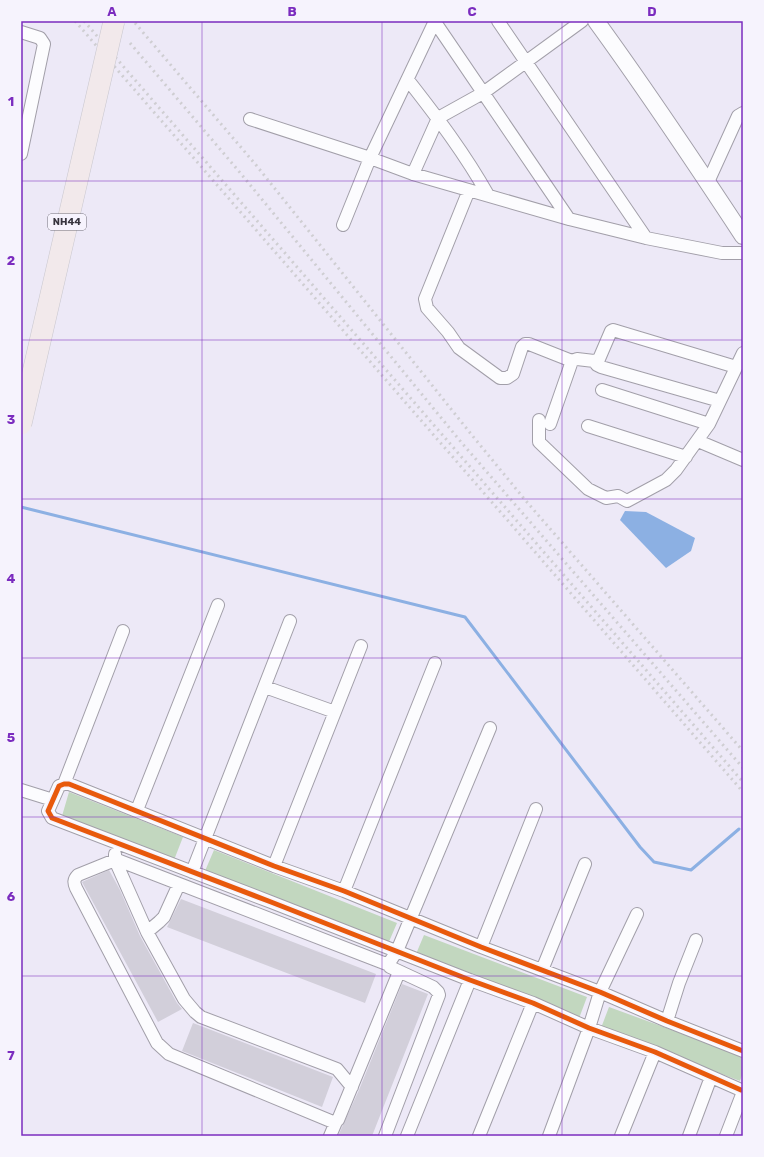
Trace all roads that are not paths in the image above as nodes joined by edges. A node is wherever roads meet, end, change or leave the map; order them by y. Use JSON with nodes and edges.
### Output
{"nodes":[{"id":1,"x":101,"y":21,"type":"edge"},
{"id":2,"x":114,"y":21,"type":"edge"},
{"id":3,"x":435,"y":21,"type":"edge"},
{"id":4,"x":498,"y":21,"type":"edge"},
{"id":5,"x":582,"y":21,"type":"edge"},
{"id":6,"x":596,"y":21,"type":"edge"},
{"id":7,"x":21,"y":32,"type":"edge"},
{"id":8,"x":526,"y":62,"type":"junction"},
{"id":9,"x":408,"y":80,"type":"junction"},
{"id":10,"x":483,"y":93,"type":"junction"},
{"id":11,"x":26,"y":102,"type":"edge"},
{"id":12,"x":743,"y":113,"type":"edge"},
{"id":13,"x":438,"y":118,"type":"junction"},
{"id":14,"x":250,"y":119,"type":"dead end"},
{"id":15,"x":21,"y":154,"type":"edge"},
{"id":16,"x":370,"y":158,"type":"junction"},
{"id":17,"x":413,"y":174,"type":"junction"},
{"id":18,"x":708,"y":182,"type":"junction"},
{"id":19,"x":469,"y":190,"type":"junction"},
{"id":20,"x":488,"y":195,"type":"junction"},
{"id":21,"x":569,"y":219,"type":"junction"},
{"id":22,"x":343,"y":225,"type":"dead end"},
{"id":23,"x":743,"y":236,"type":"edge"},
{"id":24,"x":646,"y":238,"type":"junction"},
{"id":25,"x":743,"y":253,"type":"edge"},
{"id":26,"x":743,"y":353,"type":"edge"},
{"id":27,"x":572,"y":361,"type":"junction"},
{"id":28,"x":594,"y":361,"type":"junction"},
{"id":29,"x":736,"y":367,"type":"junction"},
{"id":30,"x":21,"y":370,"type":"edge"},
{"id":31,"x":602,"y":390,"type":"dead end"},
{"id":32,"x":720,"y":401,"type":"junction"},
{"id":33,"x":21,"y":424,"type":"edge"},
{"id":34,"x":709,"y":424,"type":"junction"},
{"id":35,"x":588,"y":426,"type":"dead end"},
{"id":36,"x":698,"y":441,"type":"junction"},
{"id":37,"x":686,"y":457,"type":"junction"},
{"id":38,"x":743,"y":460,"type":"edge"},
{"id":39,"x":218,"y":606,"type":"dead end"},
{"id":40,"x":290,"y":621,"type":"dead end"},
{"id":41,"x":123,"y":631,"type":"dead end"},
{"id":42,"x":361,"y":646,"type":"dead end"},
{"id":43,"x":436,"y":663,"type":"dead end"},
{"id":44,"x":265,"y":687,"type":"junction"},
{"id":45,"x":335,"y":712,"type":"junction"},
{"id":46,"x":490,"y":728,"type":"dead end"},
{"id":47,"x":64,"y":784,"type":"junction"},
{"id":48,"x":21,"y":790,"type":"edge"},
{"id":49,"x":53,"y":800,"type":"junction"},
{"id":50,"x":536,"y":809,"type":"dead end"},
{"id":51,"x":137,"y":810,"type":"junction"},
{"id":52,"x":205,"y":839,"type":"junction"},
{"id":53,"x":115,"y":842,"type":"junction"},
{"id":54,"x":115,"y":860,"type":"junction"},
{"id":55,"x":584,"y":864,"type":"dead end"},
{"id":56,"x":274,"y":866,"type":"junction"},
{"id":57,"x":192,"y":872,"type":"junction"},
{"id":58,"x":179,"y":884,"type":"junction"},
{"id":59,"x":344,"y":891,"type":"junction"},
{"id":60,"x":637,"y":914,"type":"dead end"},
{"id":61,"x":410,"y":919,"type":"junction"},
{"id":62,"x":147,"y":932,"type":"junction"},
{"id":63,"x":696,"y":940,"type":"dead end"},
{"id":64,"x":481,"y":947,"type":"junction"},
{"id":65,"x":397,"y":951,"type":"junction"},
{"id":66,"x":389,"y":965,"type":"junction"},
{"id":67,"x":542,"y":970,"type":"junction"},
{"id":68,"x":399,"y":972,"type":"junction"},
{"id":69,"x":470,"y":980,"type":"junction"},
{"id":70,"x":600,"y":992,"type":"junction"},
{"id":71,"x":533,"y":1003,"type":"junction"},
{"id":72,"x":667,"y":1022,"type":"junction"},
{"id":73,"x":589,"y":1028,"type":"junction"},
{"id":74,"x":743,"y":1051,"type":"edge"},
{"id":75,"x":654,"y":1052,"type":"junction"},
{"id":76,"x":711,"y":1077,"type":"junction"},
{"id":77,"x":352,"y":1087,"type":"junction"},
{"id":78,"x":743,"y":1091,"type":"edge"},
{"id":79,"x":336,"y":1122,"type":"junction"},
{"id":80,"x":330,"y":1136,"type":"edge"},
{"id":81,"x":385,"y":1136,"type":"edge"},
{"id":82,"x":407,"y":1136,"type":"edge"},
{"id":83,"x":479,"y":1136,"type":"edge"},
{"id":84,"x":549,"y":1136,"type":"edge"},
{"id":85,"x":621,"y":1136,"type":"edge"},
{"id":86,"x":689,"y":1136,"type":"edge"},
{"id":87,"x":726,"y":1136,"type":"edge"}],
"edges":[{"from":1,"to":30,"type":"highway","number":"NH44"},
{"from":2,"to":33,"type":"highway","number":"NH44","bridge":true},
{"from":3,"to":9,"type":"street"},
{"from":3,"to":10,"type":"street"},
{"from":4,"to":8,"type":"street"},
{"from":5,"to":8,"type":"street"},
{"from":6,"to":18,"type":"street"},
{"from":7,"to":11,"type":"street"},
{"from":8,"to":10,"type":"street"},
{"from":8,"to":24,"type":"street"},
{"from":9,"to":13,"type":"street"},
{"from":9,"to":16,"type":"street"},
{"from":10,"to":13,"type":"street"},
{"from":10,"to":21,"type":"street"},
{"from":11,"to":15,"type":"street"},
{"from":12,"to":18,"type":"street"},
{"from":13,"to":17,"type":"street"},
{"from":13,"to":20,"type":"street"},
{"from":14,"to":16,"type":"street"},
{"from":16,"to":17,"type":"street"},
{"from":16,"to":22,"type":"street"},
{"from":17,"to":19,"type":"street"},
{"from":18,"to":23,"type":"street"},
{"from":19,"to":20,"type":"street"},
{"from":19,"to":27,"type":"street"},
{"from":20,"to":21,"type":"street"},
{"from":21,"to":24,"type":"street"},
{"from":24,"to":25,"type":"street"},
{"from":26,"to":29,"type":"street"},
{"from":27,"to":28,"type":"street"},
{"from":27,"to":37,"type":"street"},
{"from":28,"to":29,"type":"street"},
{"from":28,"to":32,"type":"street"},
{"from":29,"to":32,"type":"street"},
{"from":31,"to":34,"type":"street"},
{"from":32,"to":34,"type":"street"},
{"from":34,"to":36,"type":"street"},
{"from":35,"to":37,"type":"street"},
{"from":36,"to":37,"type":"street"},
{"from":36,"to":38,"type":"street"},
{"from":39,"to":51,"type":"street"},
{"from":40,"to":44,"type":"street"},
{"from":41,"to":47,"type":"street"},
{"from":42,"to":45,"type":"street"},
{"from":43,"to":59,"type":"street"},
{"from":44,"to":45,"type":"street"},
{"from":44,"to":52,"type":"street"},
{"from":45,"to":56,"type":"street"},
{"from":46,"to":61,"type":"street"},
{"from":47,"to":49,"type":"street"},
{"from":47,"to":51,"type":"street"},
{"from":48,"to":49,"type":"street"},
{"from":49,"to":53,"type":"street"},
{"from":50,"to":64,"type":"street"},
{"from":51,"to":52,"type":"street"},
{"from":52,"to":56,"type":"street"},
{"from":52,"to":57,"type":"street"},
{"from":53,"to":54,"type":"street"},
{"from":53,"to":57,"type":"street"},
{"from":54,"to":58,"type":"street"},
{"from":54,"to":62,"type":"street"},
{"from":54,"to":79,"type":"street"},
{"from":55,"to":67,"type":"street"},
{"from":56,"to":59,"type":"street"},
{"from":57,"to":65,"type":"street"},
{"from":58,"to":62,"type":"street"},
{"from":58,"to":66,"type":"street"},
{"from":59,"to":61,"type":"street"},
{"from":60,"to":70,"type":"street"},
{"from":61,"to":64,"type":"street"},
{"from":61,"to":65,"type":"street"},
{"from":62,"to":77,"type":"street"},
{"from":63,"to":72,"type":"street"},
{"from":64,"to":67,"type":"street"},
{"from":65,"to":66,"type":"street"},
{"from":65,"to":69,"type":"street"},
{"from":66,"to":68,"type":"street"},
{"from":67,"to":70,"type":"street"},
{"from":68,"to":77,"type":"street"},
{"from":68,"to":81,"type":"street"},
{"from":69,"to":71,"type":"street"},
{"from":69,"to":82,"type":"street"},
{"from":70,"to":72,"type":"street"},
{"from":70,"to":73,"type":"street"},
{"from":71,"to":73,"type":"street"},
{"from":71,"to":83,"type":"street"},
{"from":72,"to":74,"type":"street"},
{"from":73,"to":75,"type":"street"},
{"from":73,"to":84,"type":"street"},
{"from":75,"to":76,"type":"street"},
{"from":75,"to":85,"type":"street"},
{"from":76,"to":78,"type":"street"},
{"from":76,"to":86,"type":"street"},
{"from":77,"to":79,"type":"street"},
{"from":78,"to":87,"type":"street"},
{"from":79,"to":80,"type":"street"}]}
